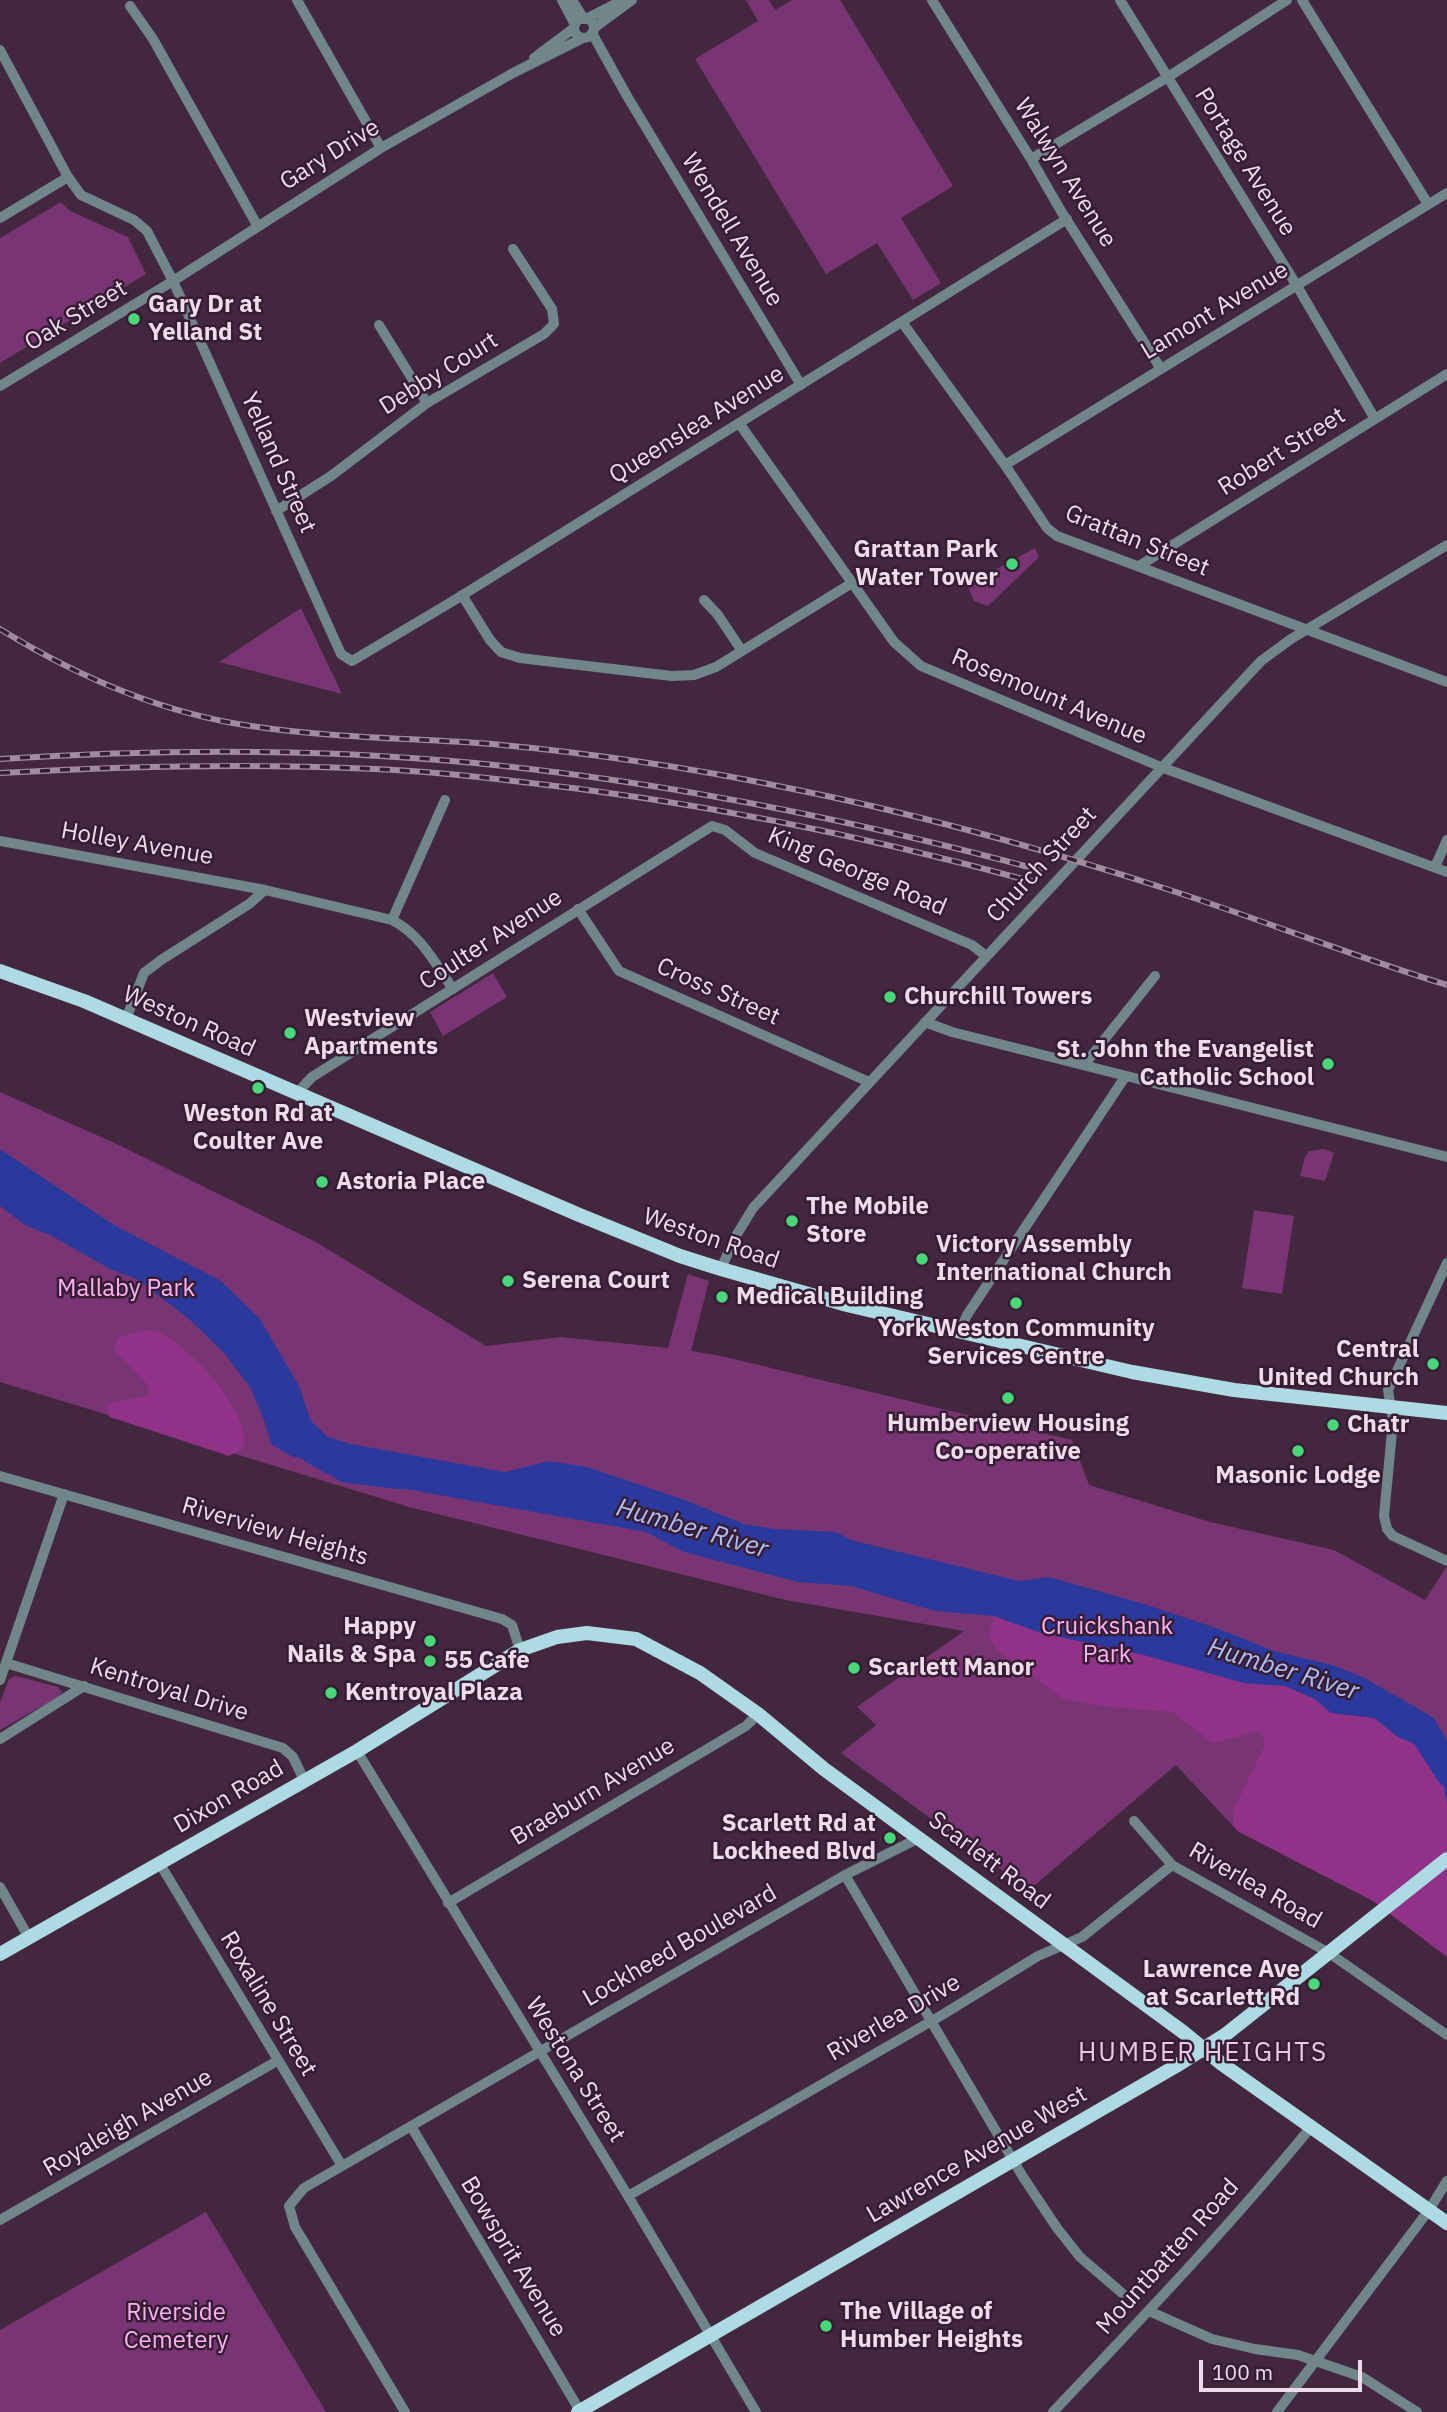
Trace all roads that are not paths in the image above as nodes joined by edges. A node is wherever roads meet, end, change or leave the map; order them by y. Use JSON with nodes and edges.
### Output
{"nodes":[{"id":1,"x":297,"y":0,"type":"edge"},
{"id":2,"x":562,"y":0,"type":"edge"},
{"id":3,"x":572,"y":0,"type":"edge"},
{"id":4,"x":623,"y":0,"type":"edge"},
{"id":5,"x":632,"y":0,"type":"edge"},
{"id":6,"x":932,"y":0,"type":"edge"},
{"id":7,"x":1120,"y":0,"type":"edge"},
{"id":8,"x":1287,"y":0,"type":"edge"},
{"id":9,"x":1302,"y":0,"type":"edge"},
{"id":10,"x":130,"y":6,"type":"dead end"},
{"id":11,"x":584,"y":29,"type":"junction"},
{"id":12,"x":0,"y":52,"type":"edge"},
{"id":13,"x":1168,"y":77,"type":"junction"},
{"id":14,"x":381,"y":148,"type":"junction"},
{"id":15,"x":1031,"y":159,"type":"junction"},
{"id":16,"x":68,"y":177,"type":"junction"},
{"id":17,"x":1447,"y":193,"type":"edge"},
{"id":18,"x":1428,"y":204,"type":"junction"},
{"id":19,"x":0,"y":218,"type":"edge"},
{"id":20,"x":1067,"y":219,"type":"junction"},
{"id":21,"x":257,"y":225,"type":"junction"},
{"id":22,"x":513,"y":248,"type":"dead end"},
{"id":23,"x":173,"y":281,"type":"junction"},
{"id":24,"x":1297,"y":286,"type":"junction"},
{"id":25,"x":902,"y":322,"type":"junction"},
{"id":26,"x":379,"y":325,"type":"dead end"},
{"id":27,"x":1161,"y":369,"type":"junction"},
{"id":28,"x":1447,"y":374,"type":"edge"},
{"id":29,"x":801,"y":385,"type":"junction"},
{"id":30,"x":0,"y":386,"type":"edge"},
{"id":31,"x":427,"y":403,"type":"junction"},
{"id":32,"x":1375,"y":419,"type":"junction"},
{"id":33,"x":739,"y":423,"type":"junction"},
{"id":34,"x":1005,"y":465,"type":"junction"},
{"id":35,"x":276,"y":511,"type":"junction"},
{"id":36,"x":1447,"y":545,"type":"edge"},
{"id":37,"x":1139,"y":566,"type":"junction"},
{"id":38,"x":852,"y":583,"type":"junction"},
{"id":39,"x":462,"y":595,"type":"junction"},
{"id":40,"x":704,"y":600,"type":"dead end"},
{"id":41,"x":1309,"y":631,"type":"junction"},
{"id":42,"x":742,"y":650,"type":"junction"},
{"id":43,"x":347,"y":660,"type":"joint"},
{"id":44,"x":1447,"y":682,"type":"edge"},
{"id":45,"x":1161,"y":767,"type":"junction"},
{"id":46,"x":445,"y":800,"type":"dead end"},
{"id":47,"x":712,"y":826,"type":"joint"},
{"id":48,"x":1447,"y":840,"type":"edge"},
{"id":49,"x":0,"y":841,"type":"edge"},
{"id":50,"x":1436,"y":867,"type":"junction"},
{"id":51,"x":1447,"y":872,"type":"edge"},
{"id":52,"x":265,"y":890,"type":"junction"},
{"id":53,"x":578,"y":909,"type":"junction"},
{"id":54,"x":392,"y":920,"type":"junction"},
{"id":55,"x":986,"y":956,"type":"junction"},
{"id":56,"x":0,"y":971,"type":"edge"},
{"id":57,"x":1155,"y":976,"type":"dead end"},
{"id":58,"x":453,"y":989,"type":"junction"},
{"id":59,"x":126,"y":1019,"type":"junction"},
{"id":60,"x":925,"y":1022,"type":"junction"},
{"id":61,"x":1084,"y":1065,"type":"junction"},
{"id":62,"x":1125,"y":1076,"type":"junction"},
{"id":63,"x":869,"y":1082,"type":"junction"},
{"id":64,"x":297,"y":1093,"type":"junction"},
{"id":65,"x":1447,"y":1157,"type":"edge"},
{"id":66,"x":1447,"y":1263,"type":"edge"},
{"id":67,"x":721,"y":1269,"type":"junction"},
{"id":68,"x":960,"y":1330,"type":"junction"},
{"id":69,"x":1391,"y":1407,"type":"junction"},
{"id":70,"x":1447,"y":1413,"type":"edge"},
{"id":71,"x":0,"y":1476,"type":"edge"},
{"id":72,"x":64,"y":1494,"type":"junction"},
{"id":73,"x":1447,"y":1561,"type":"edge"},
{"id":74,"x":520,"y":1650,"type":"junction"},
{"id":75,"x":6,"y":1663,"type":"junction"},
{"id":76,"x":480,"y":1675,"type":"joint"},
{"id":77,"x":0,"y":1680,"type":"edge"},
{"id":78,"x":85,"y":1686,"type":"junction"},
{"id":79,"x":758,"y":1714,"type":"junction"},
{"id":80,"x":0,"y":1739,"type":"edge"},
{"id":81,"x":357,"y":1751,"type":"junction"},
{"id":82,"x":304,"y":1780,"type":"junction"},
{"id":83,"x":1134,"y":1821,"type":"dead end"},
{"id":84,"x":919,"y":1838,"type":"junction"},
{"id":85,"x":1447,"y":1859,"type":"edge"},
{"id":86,"x":160,"y":1864,"type":"junction"},
{"id":87,"x":1172,"y":1865,"type":"junction"},
{"id":88,"x":845,"y":1875,"type":"junction"},
{"id":89,"x":0,"y":1887,"type":"edge"},
{"id":90,"x":448,"y":1903,"type":"junction"},
{"id":91,"x":29,"y":1938,"type":"junction"},
{"id":92,"x":1063,"y":1945,"type":"junction"},
{"id":93,"x":1329,"y":1952,"type":"junction"},
{"id":94,"x":0,"y":1954,"type":"edge"},
{"id":95,"x":931,"y":2022,"type":"junction"},
{"id":96,"x":1447,"y":2035,"type":"edge"},
{"id":97,"x":1203,"y":2049,"type":"junction"},
{"id":98,"x":539,"y":2052,"type":"junction"},
{"id":99,"x":277,"y":2061,"type":"junction"},
{"id":100,"x":411,"y":2126,"type":"junction"},
{"id":101,"x":1311,"y":2127,"type":"junction"},
{"id":102,"x":1013,"y":2160,"type":"junction"},
{"id":103,"x":342,"y":2166,"type":"junction"},
{"id":104,"x":1447,"y":2181,"type":"edge"},
{"id":105,"x":628,"y":2196,"type":"junction"},
{"id":106,"x":1429,"y":2210,"type":"junction"},
{"id":107,"x":0,"y":2221,"type":"edge"},
{"id":108,"x":1447,"y":2223,"type":"edge"},
{"id":109,"x":1122,"y":2293,"type":"dead end"},
{"id":110,"x":1149,"y":2311,"type":"junction"},
{"id":111,"x":711,"y":2335,"type":"junction"},
{"id":112,"x":1315,"y":2361,"type":"junction"},
{"id":113,"x":579,"y":2411,"type":"edge"},
{"id":114,"x":405,"y":2412,"type":"edge"},
{"id":115,"x":756,"y":2412,"type":"edge"},
{"id":116,"x":1053,"y":2412,"type":"edge"},
{"id":117,"x":1277,"y":2412,"type":"edge"},
{"id":118,"x":1418,"y":2412,"type":"edge"}],
"edges":[{"from":1,"to":14,"type":"street"},
{"from":2,"to":11,"type":"street","name":"Wendell Avenue"},
{"from":3,"to":11,"type":"street","name":"Wendell Avenue"},
{"from":4,"to":11,"type":"street","name":"Gary Drive"},
{"from":5,"to":11,"type":"street","name":"Gary Drive"},
{"from":6,"to":15,"type":"street","name":"Walwyn Avenue"},
{"from":7,"to":13,"type":"street","name":"Portage Avenue"},
{"from":8,"to":13,"type":"street"},
{"from":9,"to":18,"type":"street"},
{"from":10,"to":21,"type":"street"},
{"from":11,"to":14,"type":"street","name":"Gary Drive"},
{"from":11,"to":29,"type":"street","name":"Wendell Avenue"},
{"from":12,"to":16,"type":"street","name":"Yelland Street"},
{"from":13,"to":15,"type":"street"},
{"from":13,"to":24,"type":"street","name":"Portage Avenue"},
{"from":14,"to":21,"type":"street","name":"Gary Drive"},
{"from":15,"to":20,"type":"street","name":"Walwyn Avenue"},
{"from":16,"to":19,"type":"street"},
{"from":16,"to":23,"type":"street","name":"Yelland Street"},
{"from":17,"to":18,"type":"street","name":"Lamont Avenue"},
{"from":18,"to":24,"type":"street","name":"Lamont Avenue"},
{"from":20,"to":25,"type":"street","name":"Queenslea Avenue"},
{"from":20,"to":27,"type":"street","name":"Walwyn Avenue"},
{"from":21,"to":23,"type":"street","name":"Gary Drive"},
{"from":22,"to":31,"type":"street","name":"Debby Court"},
{"from":23,"to":30,"type":"street","name":"Oak Street"},
{"from":23,"to":35,"type":"street","name":"Yelland Street"},
{"from":24,"to":27,"type":"street","name":"Lamont Avenue"},
{"from":24,"to":32,"type":"street","name":"Portage Avenue"},
{"from":25,"to":29,"type":"street","name":"Queenslea Avenue"},
{"from":25,"to":34,"type":"street","name":"Grattan Street"},
{"from":26,"to":31,"type":"street"},
{"from":27,"to":34,"type":"street","name":"Lamont Avenue"},
{"from":28,"to":32,"type":"street","name":"Robert Street"},
{"from":29,"to":33,"type":"street","name":"Queenslea Avenue"},
{"from":31,"to":35,"type":"street","name":"Debby Court"},
{"from":32,"to":37,"type":"street","name":"Robert Street"},
{"from":33,"to":38,"type":"street","name":"Rosemount Avenue"},
{"from":33,"to":39,"type":"street","name":"Queenslea Avenue"},
{"from":34,"to":37,"type":"street","name":"Grattan Street"},
{"from":35,"to":43,"type":"street","name":"Yelland Street"},
{"from":36,"to":41,"type":"street","name":"Church Street"},
{"from":37,"to":41,"type":"street","name":"Grattan Street"},
{"from":38,"to":42,"type":"street"},
{"from":38,"to":45,"type":"street","name":"Rosemount Avenue"},
{"from":39,"to":42,"type":"street"},
{"from":39,"to":43,"type":"street","name":"Queenslea Avenue"},
{"from":40,"to":42,"type":"street"},
{"from":41,"to":44,"type":"street","name":"Grattan Street"},
{"from":41,"to":45,"type":"street","name":"Church Street"},
{"from":45,"to":50,"type":"street","name":"Rosemount Avenue"},
{"from":45,"to":55,"type":"street","name":"Church Street"},
{"from":46,"to":54,"type":"street"},
{"from":47,"to":53,"type":"street","name":"Coulter Avenue"},
{"from":47,"to":55,"type":"street","name":"King George Road"},
{"from":48,"to":50,"type":"street"},
{"from":49,"to":52,"type":"street","name":"Holley Avenue"},
{"from":50,"to":51,"type":"street","name":"Rosemount Avenue"},
{"from":52,"to":54,"type":"street","name":"Holley Avenue"},
{"from":52,"to":59,"type":"street"},
{"from":53,"to":58,"type":"street","name":"Coulter Avenue"},
{"from":53,"to":63,"type":"street","name":"Cross Street"},
{"from":54,"to":58,"type":"street"},
{"from":55,"to":60,"type":"street","name":"Church Street"},
{"from":56,"to":59,"type":"main road","name":"Weston Road"},
{"from":57,"to":61,"type":"street"},
{"from":58,"to":64,"type":"street","name":"Coulter Avenue"},
{"from":59,"to":64,"type":"main road","name":"Weston Road"},
{"from":60,"to":61,"type":"street"},
{"from":60,"to":63,"type":"street","name":"Church Street"},
{"from":61,"to":62,"type":"street"},
{"from":62,"to":65,"type":"street"},
{"from":62,"to":68,"type":"street"},
{"from":63,"to":67,"type":"street","name":"Church Street"},
{"from":64,"to":67,"type":"main road","name":"Weston Road"},
{"from":66,"to":69,"type":"street"},
{"from":67,"to":68,"type":"main road","name":"Weston Road"},
{"from":68,"to":69,"type":"main road","name":"Weston Road"},
{"from":69,"to":70,"type":"main road","name":"Weston Road"},
{"from":69,"to":73,"type":"street"},
{"from":71,"to":72,"type":"street","name":"Riverview Heights"},
{"from":72,"to":74,"type":"street","name":"Riverview Heights"},
{"from":72,"to":75,"type":"street"},
{"from":74,"to":76,"type":"main road","name":"Scarlett Road"},
{"from":74,"to":79,"type":"main road","name":"Scarlett Road"},
{"from":75,"to":77,"type":"street"},
{"from":75,"to":78,"type":"street","name":"Kentroyal Drive"},
{"from":76,"to":81,"type":"main road","name":"Dixon Road"},
{"from":78,"to":80,"type":"street"},
{"from":78,"to":82,"type":"street","name":"Kentroyal Drive"},
{"from":79,"to":84,"type":"main road","name":"Scarlett Road"},
{"from":79,"to":90,"type":"street","name":"Braeburn Avenue"},
{"from":81,"to":82,"type":"main road","name":"Dixon Road"},
{"from":81,"to":90,"type":"street","name":"Westona Street"},
{"from":82,"to":86,"type":"main road","name":"Dixon Road"},
{"from":83,"to":87,"type":"street","name":"Riverlea Road"},
{"from":84,"to":88,"type":"street","name":"Lockheed Boulevard"},
{"from":84,"to":92,"type":"main road","name":"Scarlett Road"},
{"from":85,"to":93,"type":"main road","name":"Lawrence Avenue West"},
{"from":86,"to":91,"type":"main road","name":"Dixon Road"},
{"from":86,"to":99,"type":"street","name":"Roxaline Street"},
{"from":87,"to":92,"type":"street","name":"Riverlea Drive"},
{"from":87,"to":93,"type":"street","name":"Riverlea Road"},
{"from":88,"to":95,"type":"street"},
{"from":88,"to":98,"type":"street","name":"Lockheed Boulevard"},
{"from":89,"to":91,"type":"street"},
{"from":90,"to":98,"type":"street","name":"Westona Street"},
{"from":91,"to":94,"type":"main road","name":"Dixon Road"},
{"from":92,"to":95,"type":"street","name":"Riverlea Drive"},
{"from":92,"to":97,"type":"main road","name":"Scarlett Road"},
{"from":93,"to":96,"type":"street","name":"Riverlea Road"},
{"from":93,"to":97,"type":"main road","name":"Lawrence Avenue West"},
{"from":95,"to":102,"type":"street"},
{"from":95,"to":105,"type":"street","name":"Riverlea Drive"},
{"from":97,"to":101,"type":"main road","name":"Scarlett Road"},
{"from":97,"to":102,"type":"main road","name":"Lawrence Avenue West"},
{"from":98,"to":100,"type":"street","name":"Lockheed Boulevard"},
{"from":98,"to":105,"type":"street","name":"Westona Street"},
{"from":99,"to":103,"type":"street","name":"Roxaline Street"},
{"from":99,"to":107,"type":"street","name":"Royaleigh Avenue"},
{"from":100,"to":103,"type":"street","name":"Lockheed Boulevard"},
{"from":100,"to":113,"type":"street","name":"Bowsprit Avenue"},
{"from":101,"to":106,"type":"main road","name":"Scarlett Road"},
{"from":101,"to":110,"type":"street","name":"Mountbatten Road"},
{"from":102,"to":109,"type":"street"},
{"from":102,"to":111,"type":"main road","name":"Lawrence Avenue West"},
{"from":103,"to":114,"type":"street","name":"Lockheed Boulevard"},
{"from":104,"to":106,"type":"street"},
{"from":105,"to":111,"type":"street","name":"Westona Street"},
{"from":106,"to":108,"type":"main road","name":"Scarlett Road"},
{"from":106,"to":112,"type":"street"},
{"from":110,"to":112,"type":"street"},
{"from":110,"to":116,"type":"street","name":"Mountbatten Road"},
{"from":111,"to":113,"type":"main road","name":"Lawrence Avenue West"},
{"from":111,"to":115,"type":"street","name":"Westona Street"},
{"from":112,"to":117,"type":"street"},
{"from":112,"to":118,"type":"street"}]}
